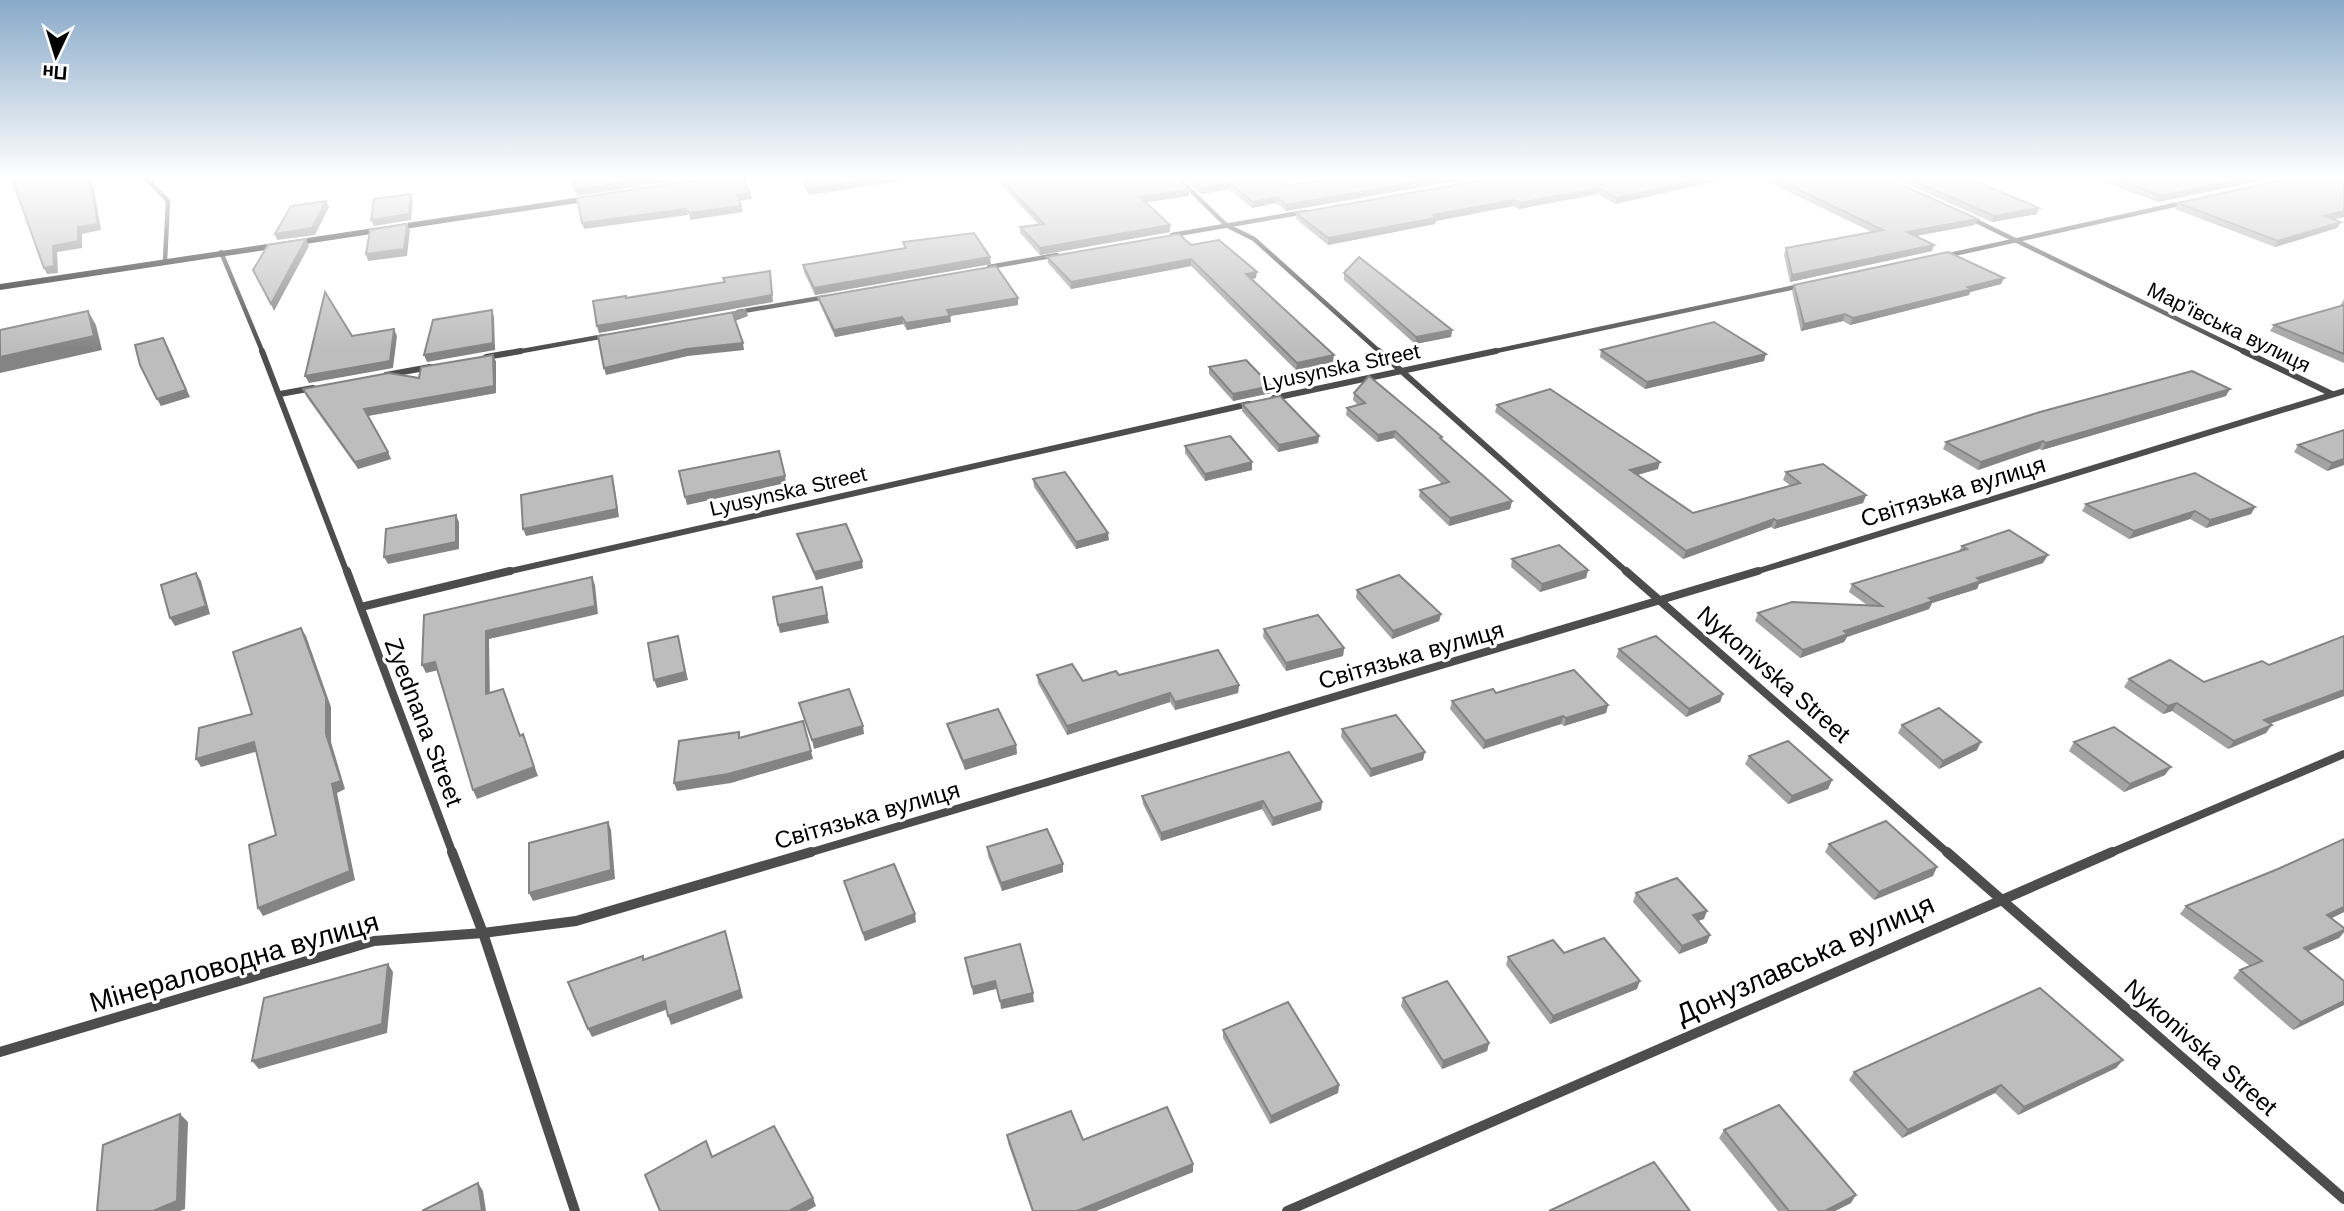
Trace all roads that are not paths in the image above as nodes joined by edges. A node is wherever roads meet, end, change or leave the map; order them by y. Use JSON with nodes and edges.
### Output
{"nodes":[{"id":1,"x":166,"y":236,"type":"edge"},
{"id":2,"x":335,"y":236,"type":"edge"},
{"id":3,"x":1166,"y":236,"type":"edge"},
{"id":4,"x":1247,"y":236,"type":"edge"},
{"id":5,"x":2009,"y":236,"type":"edge"},
{"id":6,"x":2039,"y":236,"type":"edge"},
{"id":7,"x":1158,"y":237,"type":"edge"},
{"id":8,"x":2019,"y":240,"type":"junction"},
{"id":9,"x":221,"y":252,"type":"junction"},
{"id":10,"x":1062,"y":255,"type":"edge"},
{"id":11,"x":1937,"y":257,"type":"edge"},
{"id":12,"x":165,"y":261,"type":"junction"},
{"id":13,"x":979,"y":269,"type":"edge"},
{"id":14,"x":1814,"y":283,"type":"edge"},
{"id":15,"x":0,"y":287,"type":"edge"},
{"id":16,"x":829,"y":296,"type":"edge"},
{"id":17,"x":733,"y":313,"type":"edge"},
{"id":18,"x":609,"y":335,"type":"edge"},
{"id":19,"x":472,"y":360,"type":"edge"},
{"id":20,"x":431,"y":367,"type":"edge"},
{"id":21,"x":1403,"y":369,"type":"junction"},
{"id":22,"x":376,"y":377,"type":"edge"},
{"id":23,"x":321,"y":386,"type":"edge"},
{"id":24,"x":2344,"y":391,"type":"edge"},
{"id":25,"x":280,"y":394,"type":"junction"},
{"id":26,"x":2333,"y":394,"type":"junction"},
{"id":27,"x":1268,"y":400,"type":"edge"},
{"id":28,"x":1254,"y":402,"type":"edge"},
{"id":29,"x":1660,"y":601,"type":"junction"},
{"id":30,"x":361,"y":607,"type":"junction"},
{"id":31,"x":2344,"y":754,"type":"edge"},
{"id":32,"x":2002,"y":898,"type":"junction"},
{"id":33,"x":483,"y":933,"type":"junction"},
{"id":34,"x":0,"y":1052,"type":"edge"},
{"id":35,"x":2344,"y":1199,"type":"edge"},
{"id":36,"x":575,"y":1211,"type":"edge"},
{"id":37,"x":1287,"y":1211,"type":"edge"}],
"edges":[{"from":1,"to":12,"type":"street"},
{"from":2,"to":9,"type":"main road"},
{"from":3,"to":7,"type":"street"},
{"from":4,"to":21,"type":"street","name":"Nykonivska Street"},
{"from":5,"to":8,"type":"street","name":"Мар'ївська вулиця"},
{"from":6,"to":8,"type":"street"},
{"from":8,"to":11,"type":"street"},
{"from":8,"to":26,"type":"street","name":"Мар'ївська вулиця"},
{"from":9,"to":12,"type":"main road"},
{"from":9,"to":25,"type":"street","name":"Zyednana Street"},
{"from":10,"to":13,"type":"street"},
{"from":12,"to":15,"type":"main road"},
{"from":14,"to":21,"type":"street","name":"Lyusynska Street"},
{"from":16,"to":17,"type":"street"},
{"from":18,"to":19,"type":"street"},
{"from":20,"to":22,"type":"street"},
{"from":21,"to":27,"type":"street","name":"Lyusynska Street"},
{"from":21,"to":29,"type":"street","name":"Nykonivska Street"},
{"from":23,"to":25,"type":"street"},
{"from":24,"to":26,"type":"street","name":"Світязька вулиця"},
{"from":25,"to":30,"type":"street","name":"Zyednana Street"},
{"from":26,"to":29,"type":"street","name":"Світязька вулиця"},
{"from":28,"to":30,"type":"street","name":"Lyusynska Street"},
{"from":29,"to":32,"type":"street","name":"Nykonivska Street"},
{"from":29,"to":33,"type":"street","name":"Світязька вулиця"},
{"from":30,"to":33,"type":"street","name":"Zyednana Street"},
{"from":31,"to":32,"type":"street","name":"Донузлавська вулиця"},
{"from":32,"to":35,"type":"street","name":"Nykonivska Street"},
{"from":32,"to":37,"type":"street","name":"Донузлавська вулиця"},
{"from":33,"to":34,"type":"street","name":"Мінераловодна вулиця"},
{"from":33,"to":36,"type":"street","name":"Zyednana Street"}]}
